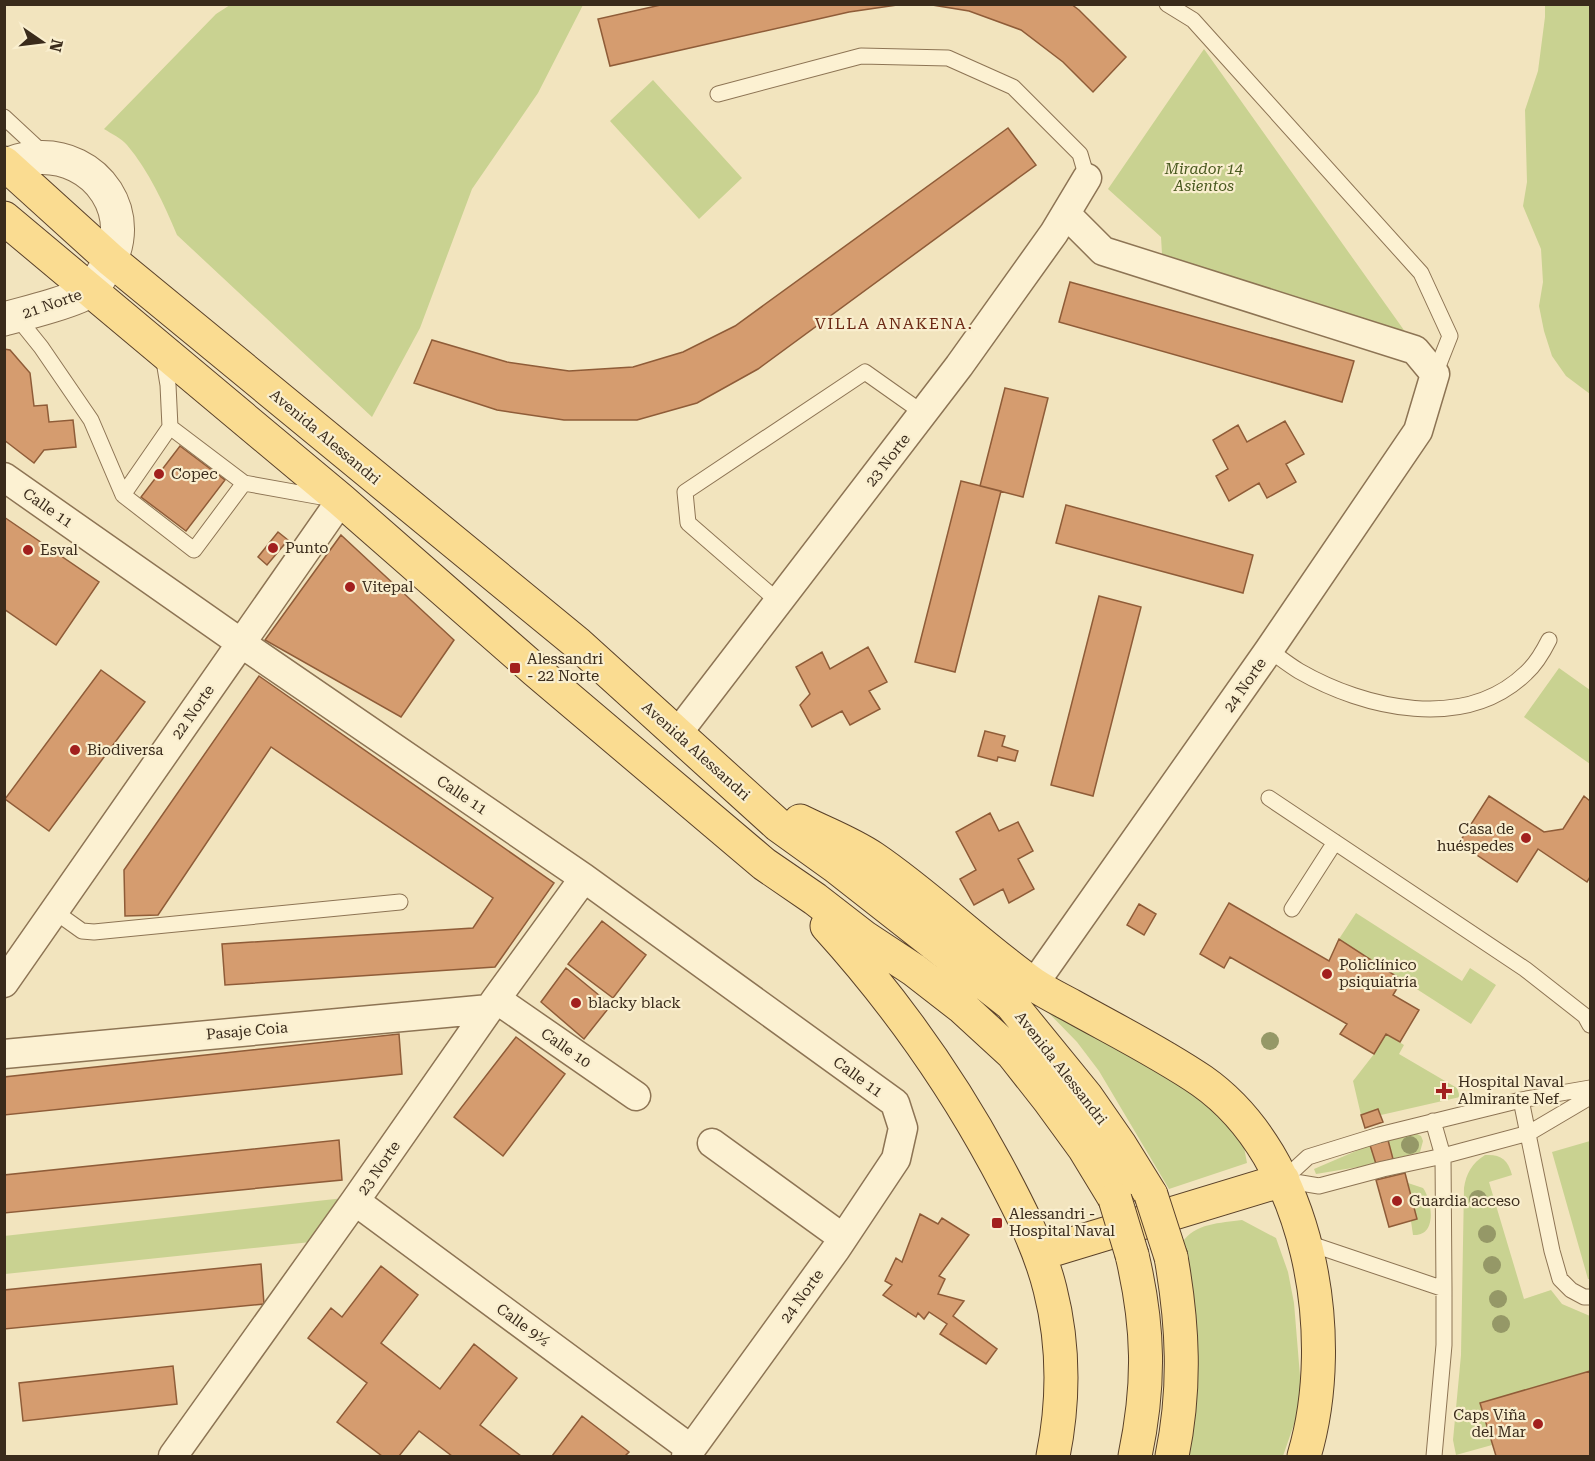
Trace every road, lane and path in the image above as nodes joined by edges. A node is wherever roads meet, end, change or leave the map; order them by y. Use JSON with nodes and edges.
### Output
{"nodes":[{"id":1,"x":1167,"y":4,"type":"edge"},
{"id":2,"x":718,"y":94,"type":"dead end"},
{"id":3,"x":4,"y":117,"type":"edge"},
{"id":4,"x":47,"y":157,"type":"junction"},
{"id":5,"x":5,"y":165,"type":"edge"},
{"id":6,"x":1087,"y":178,"type":"joint"},
{"id":7,"x":1066,"y":214,"type":"junction"},
{"id":8,"x":4,"y":218,"type":"edge"},
{"id":9,"x":111,"y":260,"type":"junction"},
{"id":10,"x":91,"y":290,"type":"junction"},
{"id":11,"x":10,"y":317,"type":"edge"},
{"id":12,"x":162,"y":349,"type":"junction"},
{"id":13,"x":1435,"y":374,"type":"junction"},
{"id":14,"x":923,"y":413,"type":"junction"},
{"id":15,"x":170,"y":426,"type":"junction"},
{"id":16,"x":4,"y":477,"type":"edge"},
{"id":17,"x":244,"y":483,"type":"junction"},
{"id":18,"x":123,"y":495,"type":"junction"},
{"id":19,"x":341,"y":500,"type":"junction"},
{"id":20,"x":778,"y":602,"type":"junction"},
{"id":21,"x":1550,"y":640,"type":"dead end"},
{"id":22,"x":241,"y":644,"type":"junction"},
{"id":23,"x":1269,"y":650,"type":"junction"},
{"id":24,"x":677,"y":734,"type":"junction"},
{"id":25,"x":739,"y":789,"type":"junction"},
{"id":26,"x":1269,"y":798,"type":"dead end"},
{"id":27,"x":1335,"y":842,"type":"junction"},
{"id":28,"x":764,"y":864,"type":"junction"},
{"id":29,"x":584,"y":878,"type":"junction"},
{"id":30,"x":400,"y":902,"type":"dead end"},
{"id":31,"x":1292,"y":909,"type":"dead end"},
{"id":32,"x":54,"y":912,"type":"junction"},
{"id":33,"x":4,"y":983,"type":"edge"},
{"id":34,"x":1034,"y":984,"type":"junction"},
{"id":35,"x":492,"y":1004,"type":"junction"},
{"id":36,"x":1590,"y":1025,"type":"edge"},
{"id":37,"x":4,"y":1054,"type":"edge"},
{"id":38,"x":1590,"y":1088,"type":"edge"},
{"id":39,"x":636,"y":1096,"type":"dead end"},
{"id":40,"x":1590,"y":1097,"type":"edge"},
{"id":41,"x":1521,"y":1100,"type":"junction"},
{"id":42,"x":1433,"y":1121,"type":"junction"},
{"id":43,"x":903,"y":1128,"type":"joint"},
{"id":44,"x":1528,"y":1133,"type":"junction"},
{"id":45,"x":712,"y":1143,"type":"dead end"},
{"id":46,"x":1443,"y":1156,"type":"junction"},
{"id":47,"x":1283,"y":1180,"type":"junction"},
{"id":48,"x":355,"y":1202,"type":"junction"},
{"id":49,"x":843,"y":1238,"type":"junction"},
{"id":50,"x":1304,"y":1241,"type":"junction"},
{"id":51,"x":1040,"y":1254,"type":"junction"},
{"id":52,"x":1444,"y":1289,"type":"junction"},
{"id":53,"x":1590,"y":1298,"type":"edge"},
{"id":54,"x":689,"y":1453,"type":"edge"},
{"id":55,"x":173,"y":1456,"type":"edge"},
{"id":56,"x":1053,"y":1456,"type":"edge"},
{"id":57,"x":1135,"y":1456,"type":"edge"},
{"id":58,"x":1172,"y":1456,"type":"edge"},
{"id":59,"x":1304,"y":1456,"type":"edge"},
{"id":60,"x":1434,"y":1456,"type":"edge"}],
"edges":[{"from":1,"to":13,"type":"lane"},
{"from":2,"to":6,"type":"lane"},
{"from":3,"to":4,"type":"lane"},
{"from":4,"to":5,"type":"street","name":"21 Norte"},
{"from":4,"to":9,"type":"street","name":"21 Norte"},
{"from":5,"to":9,"type":"main road","name":"Avenida Alessandri"},
{"from":6,"to":7,"type":"street","name":"23 Norte"},
{"from":7,"to":13,"type":"street"},
{"from":7,"to":14,"type":"street","name":"23 Norte"},
{"from":8,"to":10,"type":"main road","name":"Avenida Alessandri"},
{"from":9,"to":10,"type":"street","name":"21 Norte"},
{"from":9,"to":24,"type":"main road","name":"Avenida Alessandri"},
{"from":10,"to":11,"type":"street","name":"21 Norte"},
{"from":10,"to":12,"type":"main road","name":"Avenida Alessandri"},
{"from":11,"to":18,"type":"lane"},
{"from":12,"to":15,"type":"lane"},
{"from":12,"to":19,"type":"main road","name":"Avenida Alessandri"},
{"from":13,"to":23,"type":"street","name":"24 Norte"},
{"from":14,"to":20,"type":"street","name":"23 Norte"},
{"from":14,"to":20,"type":"lane"},
{"from":15,"to":17,"type":"lane"},
{"from":15,"to":18,"type":"lane"},
{"from":16,"to":22,"type":"street","name":"Calle 11"},
{"from":17,"to":18,"type":"lane"},
{"from":17,"to":19,"type":"lane"},
{"from":19,"to":22,"type":"street","name":"22 Norte"},
{"from":19,"to":28,"type":"main road","name":"Avenida Alessandri"},
{"from":20,"to":24,"type":"street","name":"23 Norte"},
{"from":21,"to":23,"type":"lane"},
{"from":22,"to":29,"type":"street","name":"Calle 11"},
{"from":22,"to":32,"type":"street","name":"22 Norte"},
{"from":23,"to":34,"type":"street","name":"24 Norte"},
{"from":24,"to":25,"type":"main road","name":"Avenida Alessandri"},
{"from":25,"to":34,"type":"main road"},
{"from":25,"to":58,"type":"main road","name":"Avenida Alessandri","bridge":true},
{"from":26,"to":27,"type":"lane"},
{"from":27,"to":31,"type":"lane"},
{"from":27,"to":36,"type":"lane"},
{"from":28,"to":51,"type":"main road"},
{"from":28,"to":57,"type":"main road","name":"Avenida Alessandri","bridge":true},
{"from":29,"to":35,"type":"street","name":"23 Norte"},
{"from":29,"to":43,"type":"street","name":"Calle 11"},
{"from":30,"to":32,"type":"lane"},
{"from":32,"to":33,"type":"street","name":"22 Norte"},
{"from":34,"to":47,"type":"main road"},
{"from":35,"to":37,"type":"street","name":"Pasaje Coia"},
{"from":35,"to":39,"type":"street","name":"Calle 10"},
{"from":35,"to":48,"type":"street","name":"23 Norte"},
{"from":38,"to":41,"type":"lane"},
{"from":40,"to":44,"type":"lane"},
{"from":41,"to":42,"type":"lane"},
{"from":41,"to":44,"type":"lane"},
{"from":42,"to":46,"type":"lane"},
{"from":42,"to":47,"type":"lane"},
{"from":43,"to":49,"type":"street","name":"24 Norte"},
{"from":44,"to":46,"type":"lane"},
{"from":44,"to":53,"type":"lane"},
{"from":45,"to":49,"type":"street"},
{"from":46,"to":47,"type":"lane"},
{"from":46,"to":52,"type":"lane"},
{"from":47,"to":50,"type":"main road"},
{"from":47,"to":51,"type":"main road"},
{"from":48,"to":54,"type":"street","name":"Calle 9½"},
{"from":48,"to":55,"type":"street","name":"23 Norte"},
{"from":49,"to":54,"type":"street","name":"24 Norte"},
{"from":50,"to":52,"type":"lane"},
{"from":50,"to":59,"type":"main road"},
{"from":51,"to":56,"type":"main road"},
{"from":52,"to":60,"type":"lane"}]}
